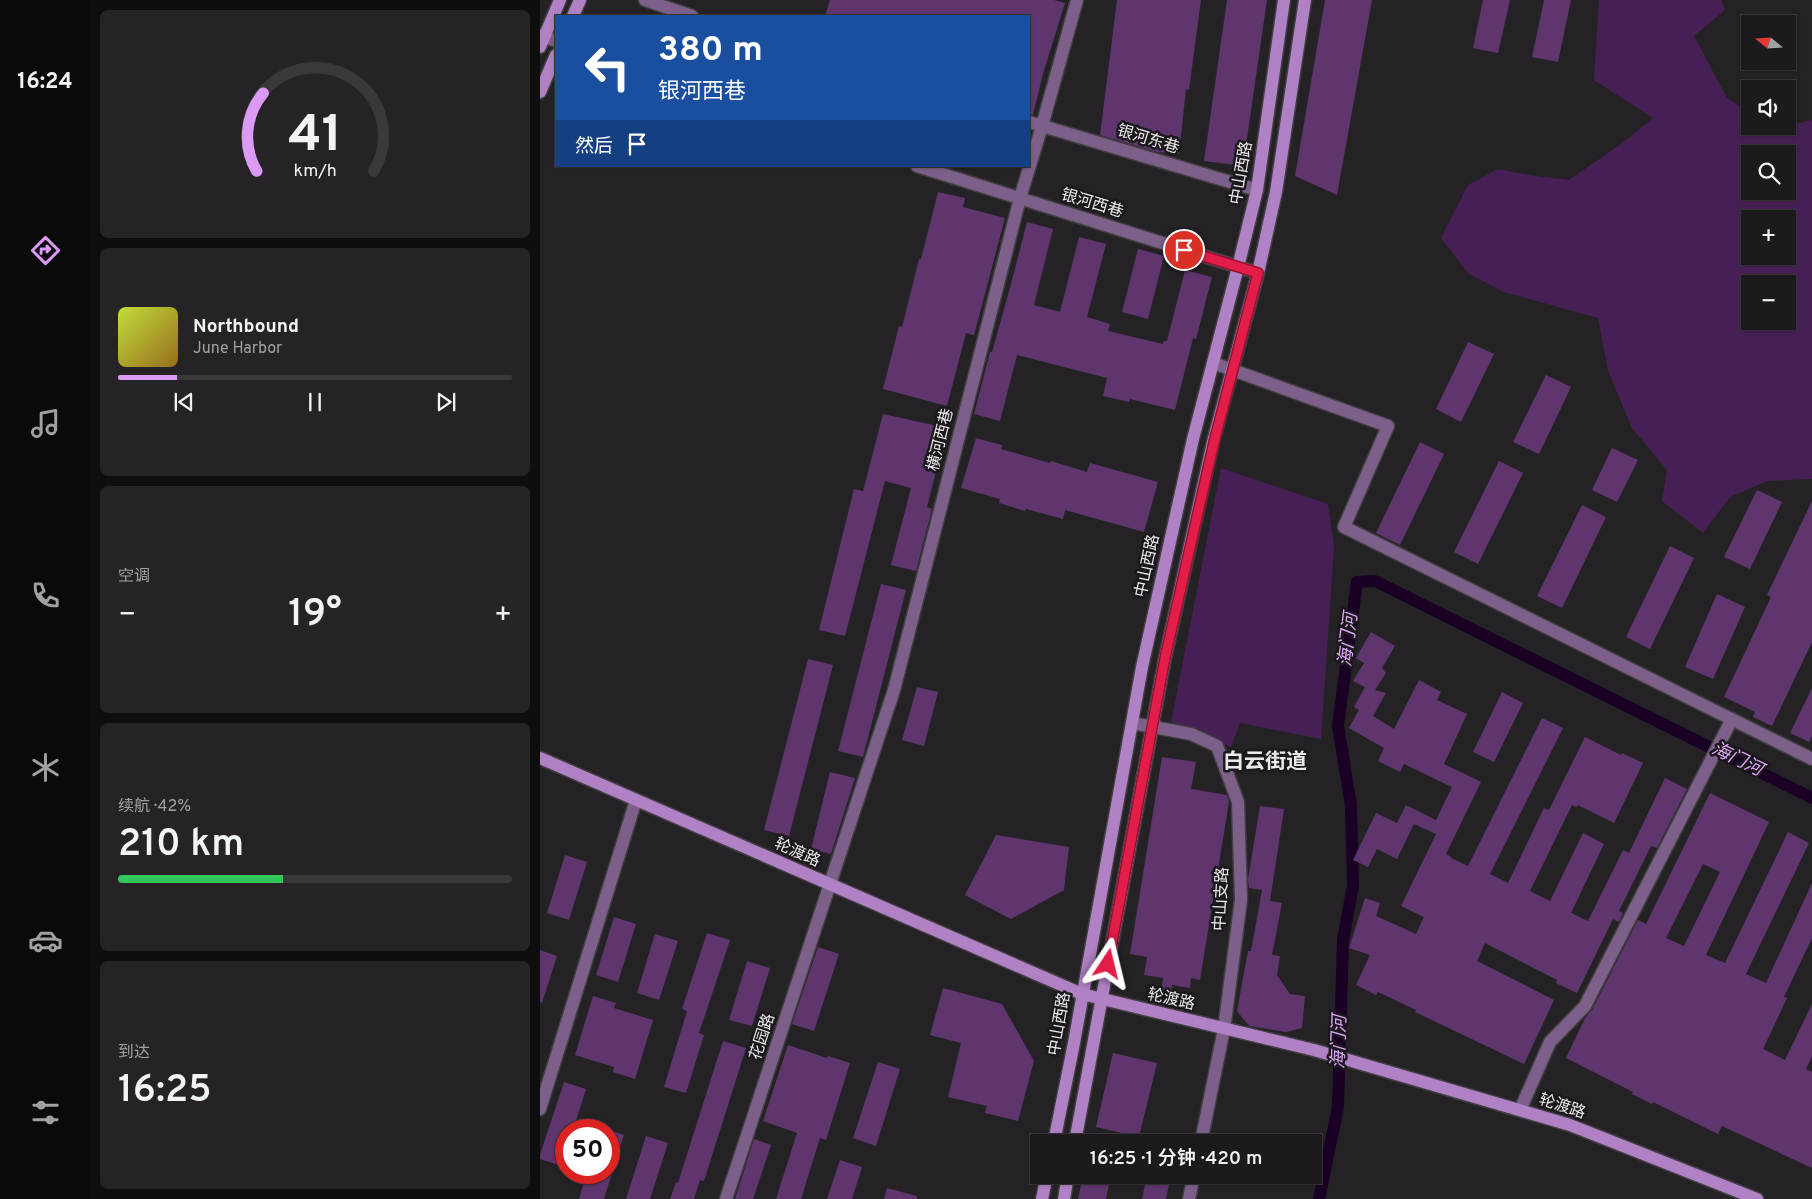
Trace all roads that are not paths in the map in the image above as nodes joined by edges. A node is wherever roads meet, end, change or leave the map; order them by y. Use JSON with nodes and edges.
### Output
{"nodes":[{"id":1,"x":560,"y":0,"type":"edge"},
{"id":2,"x":580,"y":0,"type":"edge"},
{"id":3,"x":645,"y":0,"type":"edge"},
{"id":4,"x":1077,"y":0,"type":"edge"},
{"id":5,"x":1284,"y":0,"type":"edge"},
{"id":6,"x":1305,"y":0,"type":"edge"},
{"id":7,"x":573,"y":15,"type":"edge"},
{"id":8,"x":689,"y":15,"type":"edge"},
{"id":9,"x":545,"y":40,"type":"edge"},
{"id":10,"x":555,"y":56,"type":"edge"},
{"id":11,"x":540,"y":92,"type":"edge"},
{"id":12,"x":1030,"y":122,"type":"edge"},
{"id":13,"x":1042,"y":126,"type":"junction"},
{"id":14,"x":1030,"y":165,"type":"edge"},
{"id":15,"x":919,"y":167,"type":"edge"},
{"id":16,"x":1029,"y":167,"type":"edge"},
{"id":17,"x":1257,"y":190,"type":"junction"},
{"id":18,"x":1020,"y":198,"type":"junction"},
{"id":19,"x":1238,"y":267,"type":"junction"},
{"id":20,"x":1258,"y":273,"type":"junction"},
{"id":21,"x":1213,"y":363,"type":"junction"},
{"id":22,"x":1232,"y":370,"type":"junction"},
{"id":23,"x":1132,"y":723,"type":"junction"},
{"id":24,"x":1730,"y":723,"type":"junction"},
{"id":25,"x":1152,"y":727,"type":"junction"},
{"id":26,"x":540,"y":758,"type":"edge"},
{"id":27,"x":1812,"y":759,"type":"edge"},
{"id":28,"x":636,"y":800,"type":"junction"},
{"id":29,"x":830,"y":885,"type":"junction"},
{"id":30,"x":1082,"y":994,"type":"junction"},
{"id":31,"x":1102,"y":1000,"type":"junction"},
{"id":32,"x":1224,"y":1029,"type":"junction"},
{"id":33,"x":540,"y":1109,"type":"edge"},
{"id":34,"x":1520,"y":1110,"type":"junction"},
{"id":35,"x":1056,"y":1134,"type":"edge"},
{"id":36,"x":1077,"y":1134,"type":"edge"},
{"id":37,"x":1203,"y":1134,"type":"edge"},
{"id":38,"x":1045,"y":1184,"type":"edge"},
{"id":39,"x":1066,"y":1184,"type":"edge"},
{"id":40,"x":1192,"y":1184,"type":"edge"},
{"id":41,"x":726,"y":1199,"type":"edge"},
{"id":42,"x":1042,"y":1199,"type":"edge"},
{"id":43,"x":1064,"y":1199,"type":"edge"},
{"id":44,"x":1189,"y":1199,"type":"edge"},
{"id":45,"x":1757,"y":1199,"type":"edge"}],
"edges":[{"from":1,"to":9,"type":"main road"},
{"from":2,"to":7,"type":"main road"},
{"from":3,"to":8,"type":"street"},
{"from":4,"to":13,"type":"street","name":"横河西巷"},
{"from":5,"to":17,"type":"main road","name":"中山西路"},
{"from":6,"to":20,"type":"main road"},
{"from":10,"to":11,"type":"main road"},
{"from":12,"to":13,"type":"street","name":"银河东巷"},
{"from":13,"to":14,"type":"street","name":"横河西巷"},
{"from":13,"to":17,"type":"street","name":"银河东巷"},
{"from":15,"to":18,"type":"street","name":"银河西巷"},
{"from":16,"to":18,"type":"street","name":"横河西巷"},
{"from":17,"to":19,"type":"main road","name":"中山西路"},
{"from":18,"to":19,"type":"street","name":"银河西巷"},
{"from":18,"to":29,"type":"street","name":"横河西巷"},
{"from":19,"to":20,"type":"street","name":"银河西巷"},
{"from":19,"to":21,"type":"main road","name":"中山西路"},
{"from":20,"to":22,"type":"main road"},
{"from":21,"to":22,"type":"street"},
{"from":21,"to":23,"type":"main road","name":"中山西路"},
{"from":22,"to":24,"type":"street"},
{"from":22,"to":25,"type":"main road"},
{"from":23,"to":25,"type":"street","name":"中山支路"},
{"from":23,"to":30,"type":"main road","name":"中山西路"},
{"from":24,"to":27,"type":"street"},
{"from":24,"to":34,"type":"street"},
{"from":25,"to":31,"type":"main road"},
{"from":25,"to":32,"type":"street","name":"中山支路"},
{"from":26,"to":28,"type":"main road","name":"轮渡路"},
{"from":28,"to":29,"type":"main road","name":"轮渡路"},
{"from":28,"to":33,"type":"street"},
{"from":29,"to":30,"type":"main road","name":"轮渡路"},
{"from":29,"to":41,"type":"street","name":"花园路"},
{"from":30,"to":31,"type":"main road","name":"轮渡路"},
{"from":30,"to":35,"type":"main road","name":"中山西路"},
{"from":31,"to":32,"type":"main road","name":"轮渡路"},
{"from":31,"to":36,"type":"main road"},
{"from":32,"to":34,"type":"main road","name":"轮渡路"},
{"from":32,"to":37,"type":"street","name":"中山支路"},
{"from":34,"to":45,"type":"main road","name":"轮渡路"},
{"from":38,"to":42,"type":"main road"},
{"from":39,"to":43,"type":"main road"},
{"from":40,"to":44,"type":"street"}]}
